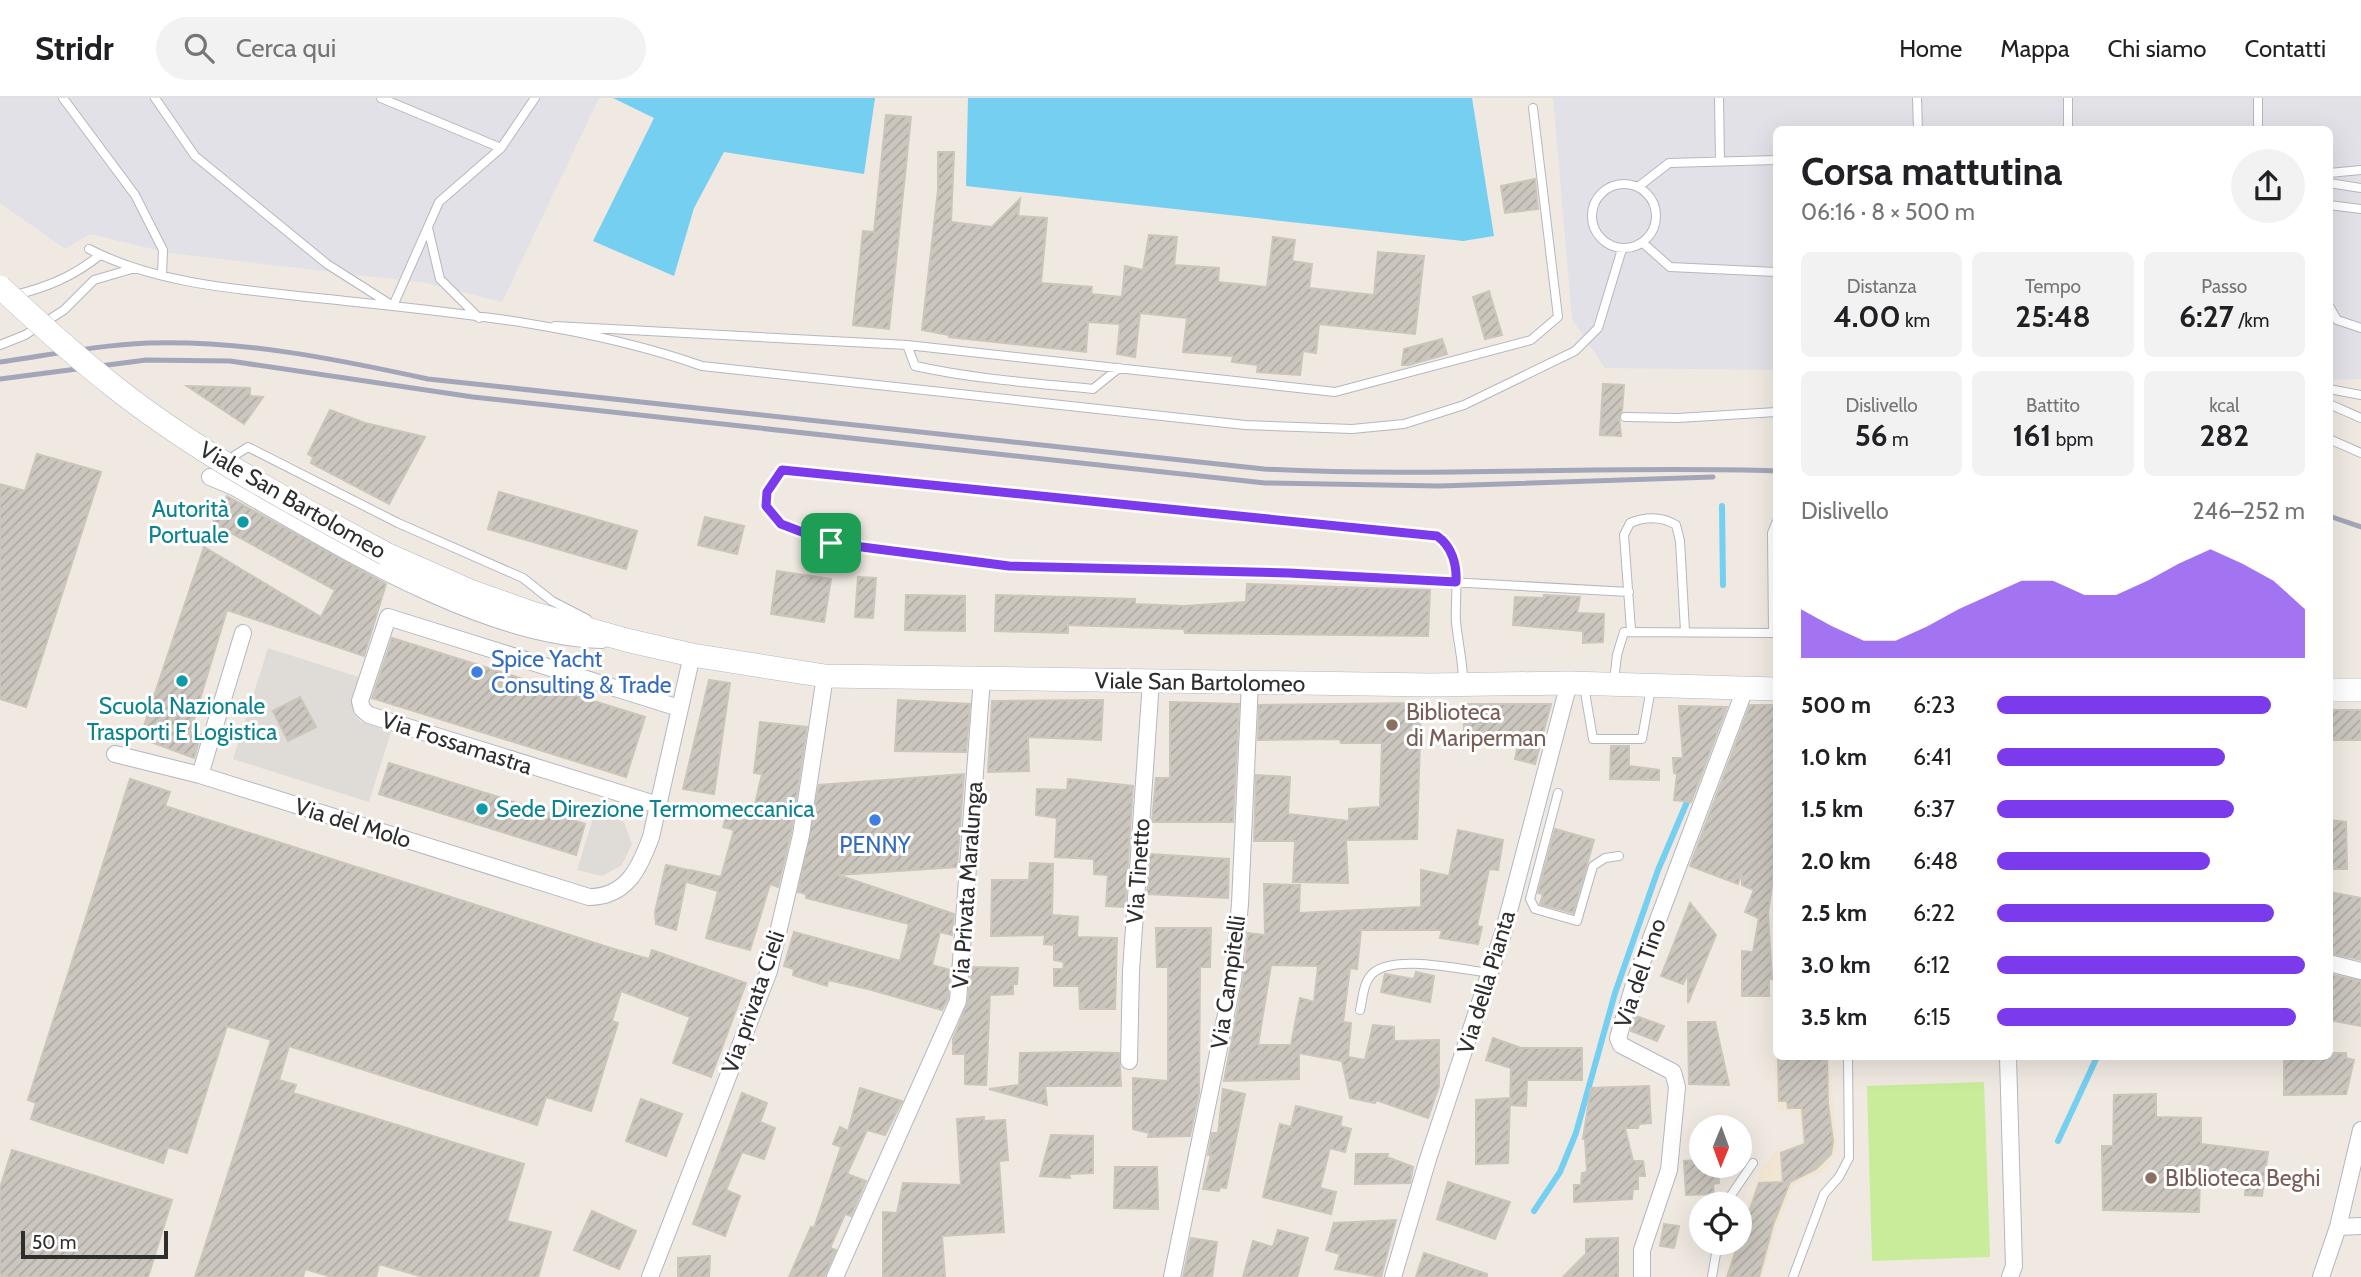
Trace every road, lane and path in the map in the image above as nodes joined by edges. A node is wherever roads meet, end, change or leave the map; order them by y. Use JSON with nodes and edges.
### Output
{"nodes":[{"id":1,"x":63,"y":98,"type":"edge"},
{"id":2,"x":155,"y":98,"type":"edge"},
{"id":3,"x":381,"y":98,"type":"edge"},
{"id":4,"x":535,"y":98,"type":"edge"},
{"id":5,"x":1719,"y":98,"type":"edge"},
{"id":6,"x":1917,"y":98,"type":"edge"},
{"id":7,"x":2068,"y":98,"type":"edge"},
{"id":8,"x":2258,"y":98,"type":"edge"},
{"id":9,"x":1533,"y":108,"type":"dead end"},
{"id":10,"x":1918,"y":126,"type":"edge"},
{"id":11,"x":2068,"y":126,"type":"edge"},
{"id":12,"x":2258,"y":126,"type":"edge"},
{"id":13,"x":501,"y":148,"type":"junction"},
{"id":14,"x":1773,"y":160,"type":"edge"},
{"id":15,"x":1720,"y":161,"type":"junction"},
{"id":16,"x":2361,"y":170,"type":"edge"},
{"id":17,"x":2333,"y":173,"type":"edge"},
{"id":18,"x":2333,"y":184,"type":"edge"},
{"id":19,"x":1638,"y":187,"type":"junction"},
{"id":20,"x":2361,"y":188,"type":"edge"},
{"id":21,"x":2333,"y":206,"type":"edge"},
{"id":22,"x":2361,"y":209,"type":"edge"},
{"id":23,"x":428,"y":228,"type":"junction"},
{"id":24,"x":1643,"y":243,"type":"junction"},
{"id":25,"x":89,"y":249,"type":"dead end"},
{"id":26,"x":1622,"y":249,"type":"junction"},
{"id":27,"x":100,"y":255,"type":"junction"},
{"id":28,"x":137,"y":268,"type":"junction"},
{"id":29,"x":1773,"y":272,"type":"edge"},
{"id":30,"x":162,"y":275,"type":"junction"},
{"id":31,"x":0,"y":287,"type":"edge"},
{"id":32,"x":0,"y":298,"type":"edge"},
{"id":33,"x":393,"y":306,"type":"junction"},
{"id":34,"x":2333,"y":313,"type":"edge"},
{"id":35,"x":479,"y":318,"type":"junction"},
{"id":36,"x":514,"y":323,"type":"junction"},
{"id":37,"x":2361,"y":328,"type":"edge"},
{"id":38,"x":0,"y":345,"type":"edge"},
{"id":39,"x":907,"y":345,"type":"junction"},
{"id":40,"x":1119,"y":368,"type":"junction"},
{"id":41,"x":2333,"y":390,"type":"edge"},
{"id":42,"x":2361,"y":395,"type":"edge"},
{"id":43,"x":2333,"y":406,"type":"edge"},
{"id":44,"x":1773,"y":412,"type":"edge"},
{"id":45,"x":1625,"y":417,"type":"dead end"},
{"id":46,"x":2361,"y":418,"type":"edge"},
{"id":47,"x":2333,"y":441,"type":"edge"},
{"id":48,"x":2361,"y":453,"type":"edge"},
{"id":49,"x":210,"y":477,"type":"joint"},
{"id":50,"x":1773,"y":530,"type":"edge"},
{"id":51,"x":1773,"y":566,"type":"edge"},
{"id":52,"x":1456,"y":582,"type":"junction"},
{"id":53,"x":1629,"y":592,"type":"junction"},
{"id":54,"x":1631,"y":630,"type":"junction"},
{"id":55,"x":1685,"y":631,"type":"junction"},
{"id":56,"x":243,"y":633,"type":"dead end"},
{"id":57,"x":1773,"y":633,"type":"edge"},
{"id":58,"x":626,"y":640,"type":"junction"},
{"id":59,"x":692,"y":655,"type":"junction"},
{"id":60,"x":825,"y":676,"type":"junction"},
{"id":61,"x":982,"y":678,"type":"junction"},
{"id":62,"x":1151,"y":681,"type":"junction"},
{"id":63,"x":1250,"y":682,"type":"junction"},
{"id":64,"x":1577,"y":683,"type":"junction"},
{"id":65,"x":1462,"y":684,"type":"junction"},
{"id":66,"x":1613,"y":685,"type":"junction"},
{"id":67,"x":1651,"y":686,"type":"junction"},
{"id":68,"x":1745,"y":689,"type":"junction"},
{"id":69,"x":1773,"y":689,"type":"edge"},
{"id":70,"x":2333,"y":690,"type":"edge"},
{"id":71,"x":2361,"y":690,"type":"edge"},
{"id":72,"x":679,"y":708,"type":"junction"},
{"id":73,"x":115,"y":754,"type":"dead end"},
{"id":74,"x":200,"y":775,"type":"junction"},
{"id":75,"x":1558,"y":793,"type":"dead end"},
{"id":76,"x":658,"y":805,"type":"junction"},
{"id":77,"x":1619,"y":856,"type":"dead end"},
{"id":78,"x":2333,"y":964,"type":"edge"},
{"id":79,"x":2361,"y":971,"type":"edge"},
{"id":80,"x":1490,"y":973,"type":"junction"},
{"id":81,"x":1360,"y":1010,"type":"dead end"},
{"id":82,"x":1847,"y":1060,"type":"edge"},
{"id":83,"x":2008,"y":1060,"type":"edge"},
{"id":84,"x":1129,"y":1061,"type":"dead end"},
{"id":85,"x":2361,"y":1130,"type":"edge"},
{"id":86,"x":1753,"y":1163,"type":"dead end"},
{"id":87,"x":1733,"y":1192,"type":"edge"},
{"id":88,"x":2361,"y":1226,"type":"edge"},
{"id":89,"x":2338,"y":1227,"type":"junction"},
{"id":90,"x":1716,"y":1255,"type":"edge"},
{"id":91,"x":650,"y":1277,"type":"edge"},
{"id":92,"x":835,"y":1277,"type":"edge"},
{"id":93,"x":1172,"y":1277,"type":"edge"},
{"id":94,"x":1393,"y":1277,"type":"edge"},
{"id":95,"x":1642,"y":1277,"type":"edge"},
{"id":96,"x":1712,"y":1277,"type":"edge"},
{"id":97,"x":1793,"y":1277,"type":"edge"},
{"id":98,"x":2010,"y":1277,"type":"edge"},
{"id":99,"x":2321,"y":1277,"type":"edge"}],
"edges":[{"from":1,"to":30,"type":"lane"},
{"from":2,"to":33,"type":"lane"},
{"from":3,"to":13,"type":"lane"},
{"from":4,"to":13,"type":"lane"},
{"from":5,"to":15,"type":"lane"},
{"from":6,"to":10,"type":"lane"},
{"from":7,"to":11,"type":"lane"},
{"from":8,"to":12,"type":"lane"},
{"from":9,"to":40,"type":"lane"},
{"from":13,"to":23,"type":"lane"},
{"from":14,"to":15,"type":"lane"},
{"from":15,"to":19,"type":"lane"},
{"from":16,"to":17,"type":"lane"},
{"from":18,"to":20,"type":"lane"},
{"from":19,"to":24,"type":"lane"},
{"from":19,"to":26,"type":"lane"},
{"from":21,"to":22,"type":"lane"},
{"from":23,"to":33,"type":"lane"},
{"from":23,"to":35,"type":"lane"},
{"from":24,"to":26,"type":"lane"},
{"from":24,"to":29,"type":"lane"},
{"from":25,"to":27,"type":"lane"},
{"from":26,"to":36,"type":"lane"},
{"from":27,"to":28,"type":"lane"},
{"from":27,"to":32,"type":"lane"},
{"from":28,"to":30,"type":"lane"},
{"from":28,"to":38,"type":"lane"},
{"from":30,"to":33,"type":"lane"},
{"from":31,"to":58,"type":"main road","name":"Viale San Bartolomeo","bridge":true},
{"from":33,"to":35,"type":"lane"},
{"from":34,"to":37,"type":"lane"},
{"from":35,"to":36,"type":"lane"},
{"from":36,"to":39,"type":"lane"},
{"from":39,"to":40,"type":"lane"},
{"from":39,"to":40,"type":"lane"},
{"from":41,"to":42,"type":"lane"},
{"from":43,"to":46,"type":"lane"},
{"from":44,"to":45,"type":"lane"},
{"from":47,"to":48,"type":"lane"},
{"from":49,"to":58,"type":"street","name":"Viale San Bartolomeo"},
{"from":49,"to":58,"type":"lane"},
{"from":50,"to":51,"type":"lane"},
{"from":52,"to":52,"type":"lane"},
{"from":52,"to":53,"type":"lane"},
{"from":52,"to":65,"type":"lane"},
{"from":53,"to":54,"type":"lane"},
{"from":53,"to":55,"type":"lane"},
{"from":54,"to":55,"type":"lane"},
{"from":54,"to":66,"type":"lane"},
{"from":55,"to":57,"type":"lane"},
{"from":56,"to":74,"type":"street"},
{"from":58,"to":59,"type":"main road","name":"Viale San Bartolomeo"},
{"from":59,"to":60,"type":"main road","name":"Viale San Bartolomeo"},
{"from":59,"to":72,"type":"street"},
{"from":60,"to":61,"type":"main road","name":"Viale San Bartolomeo"},
{"from":60,"to":91,"type":"street","name":"Via privata Cieli"},
{"from":61,"to":62,"type":"main road","name":"Viale San Bartolomeo"},
{"from":61,"to":92,"type":"street","name":"Via Privata Maralunga"},
{"from":62,"to":63,"type":"main road","name":"Viale San Bartolomeo"},
{"from":62,"to":84,"type":"street","name":"Via Tinetto"},
{"from":63,"to":65,"type":"main road","name":"Viale San Bartolomeo"},
{"from":63,"to":93,"type":"street","name":"Via Campitelli"},
{"from":64,"to":65,"type":"main road","name":"Viale San Bartolomeo"},
{"from":64,"to":66,"type":"main road","name":"Viale San Bartolomeo"},
{"from":64,"to":67,"type":"lane"},
{"from":64,"to":80,"type":"street","name":"Via della Pianta"},
{"from":66,"to":67,"type":"main road","name":"Viale San Bartolomeo"},
{"from":67,"to":68,"type":"main road","name":"Viale San Bartolomeo"},
{"from":68,"to":69,"type":"main road","name":"Viale San Bartolomeo"},
{"from":68,"to":95,"type":"street","name":"Via del Tino"},
{"from":70,"to":71,"type":"main road"},
{"from":72,"to":76,"type":"street"},
{"from":72,"to":76,"type":"street","name":"Via Fossamastra"},
{"from":73,"to":74,"type":"street","name":"Via del Molo"},
{"from":74,"to":76,"type":"street","name":"Via del Molo"},
{"from":75,"to":77,"type":"lane"},
{"from":78,"to":79,"type":"street"},
{"from":80,"to":81,"type":"lane"},
{"from":80,"to":94,"type":"street","name":"Via della Pianta"},
{"from":82,"to":97,"type":"lane"},
{"from":83,"to":98,"type":"street"},
{"from":85,"to":89,"type":"street"},
{"from":86,"to":87,"type":"lane"},
{"from":88,"to":89,"type":"street"},
{"from":89,"to":99,"type":"street"},
{"from":90,"to":96,"type":"lane"}]}
